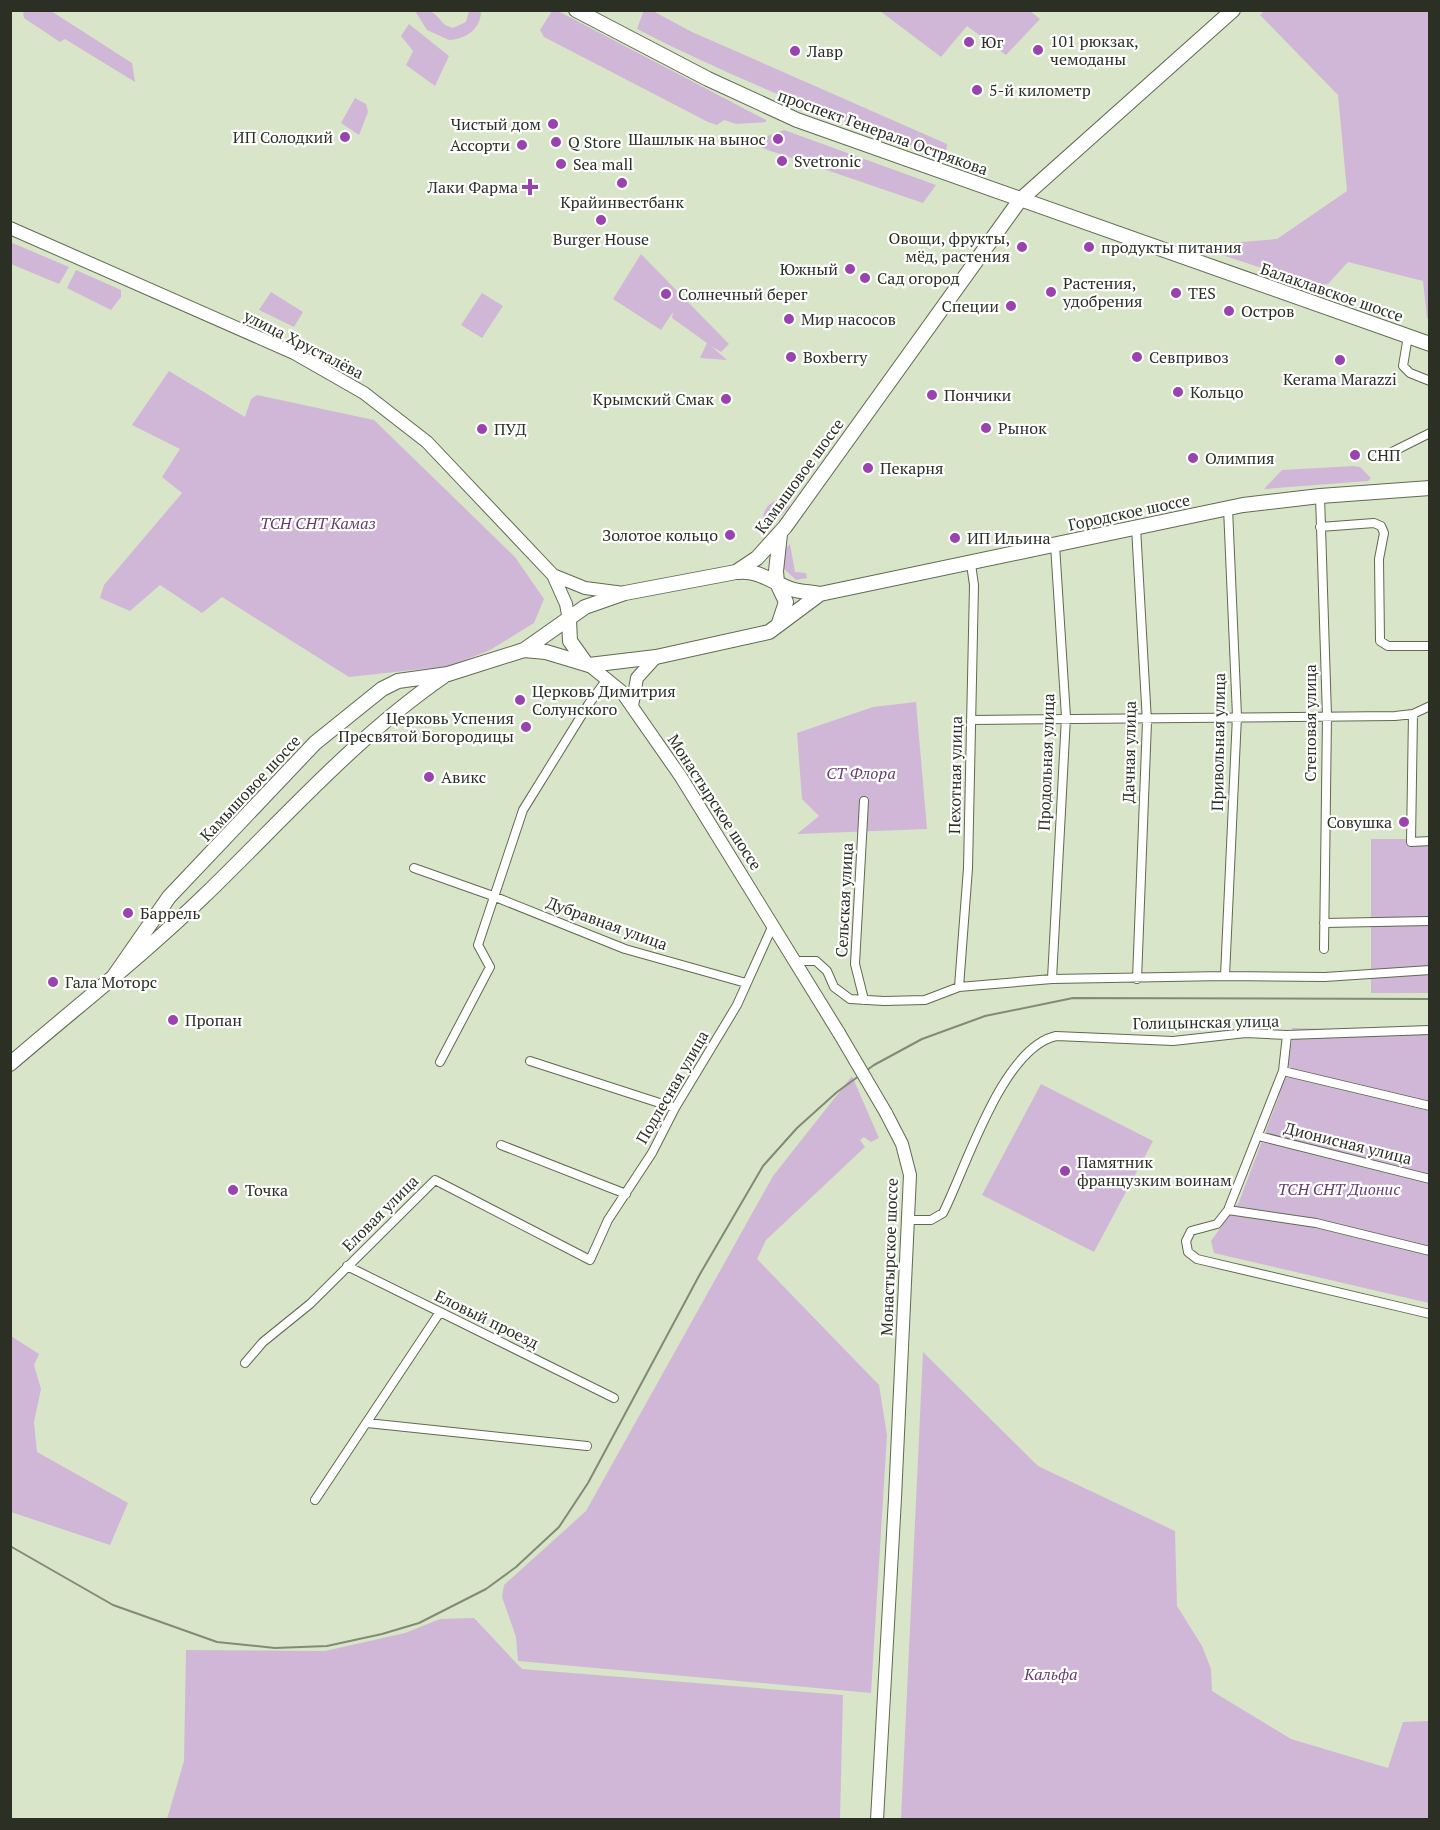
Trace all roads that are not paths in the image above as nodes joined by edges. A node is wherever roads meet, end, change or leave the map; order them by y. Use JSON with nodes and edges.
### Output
{"nodes":[{"id":1,"x":576,"y":10,"type":"edge"},
{"id":2,"x":1233,"y":10,"type":"edge"},
{"id":3,"x":1020,"y":200,"type":"junction"},
{"id":4,"x":10,"y":228,"type":"edge"},
{"id":5,"x":1408,"y":336,"type":"junction"},
{"id":6,"x":1430,"y":344,"type":"edge"},
{"id":7,"x":1430,"y":381,"type":"edge"},
{"id":8,"x":1430,"y":434,"type":"edge"},
{"id":9,"x":1392,"y":452,"type":"dead end"},
{"id":10,"x":1430,"y":488,"type":"edge"},
{"id":11,"x":1320,"y":496,"type":"junction"},
{"id":12,"x":1228,"y":508,"type":"junction"},
{"id":13,"x":1136,"y":527,"type":"junction"},
{"id":14,"x":1320,"y":527,"type":"junction"},
{"id":15,"x":780,"y":534,"type":"junction"},
{"id":16,"x":1054,"y":545,"type":"junction"},
{"id":17,"x":971,"y":564,"type":"junction"},
{"id":18,"x":736,"y":572,"type":"junction"},
{"id":19,"x":553,"y":575,"type":"junction"},
{"id":20,"x":777,"y":583,"type":"junction"},
{"id":21,"x":626,"y":593,"type":"junction"},
{"id":22,"x":820,"y":594,"type":"junction"},
{"id":23,"x":569,"y":620,"type":"junction"},
{"id":24,"x":776,"y":628,"type":"junction"},
{"id":25,"x":1430,"y":646,"type":"edge"},
{"id":26,"x":524,"y":650,"type":"junction"},
{"id":27,"x":656,"y":657,"type":"junction"},
{"id":28,"x":590,"y":665,"type":"junction"},
{"id":29,"x":448,"y":674,"type":"junction"},
{"id":30,"x":608,"y":678,"type":"junction"},
{"id":31,"x":632,"y":706,"type":"junction"},
{"id":32,"x":1430,"y":706,"type":"edge"},
{"id":33,"x":1413,"y":714,"type":"junction"},
{"id":34,"x":1147,"y":716,"type":"junction"},
{"id":35,"x":1237,"y":716,"type":"junction"},
{"id":36,"x":1327,"y":716,"type":"junction"},
{"id":37,"x":1066,"y":717,"type":"junction"},
{"id":38,"x":971,"y":720,"type":"junction"},
{"id":39,"x":864,"y":801,"type":"dead end"},
{"id":40,"x":1430,"y":841,"type":"edge"},
{"id":41,"x":414,"y":868,"type":"dead end"},
{"id":42,"x":493,"y":896,"type":"junction"},
{"id":43,"x":1430,"y":921,"type":"edge"},
{"id":44,"x":1324,"y":923,"type":"junction"},
{"id":45,"x":773,"y":925,"type":"junction"},
{"id":46,"x":1324,"y":949,"type":"dead end"},
{"id":47,"x":797,"y":962,"type":"junction"},
{"id":48,"x":1430,"y":970,"type":"edge"},
{"id":49,"x":114,"y":976,"type":"junction"},
{"id":50,"x":1225,"y":976,"type":"junction"},
{"id":51,"x":1052,"y":979,"type":"junction"},
{"id":52,"x":1137,"y":979,"type":"junction"},
{"id":53,"x":746,"y":983,"type":"junction"},
{"id":54,"x":959,"y":987,"type":"junction"},
{"id":55,"x":864,"y":1000,"type":"junction"},
{"id":56,"x":1430,"y":1030,"type":"edge"},
{"id":57,"x":1287,"y":1035,"type":"junction"},
{"id":58,"x":530,"y":1061,"type":"dead end"},
{"id":59,"x":440,"y":1062,"type":"dead end"},
{"id":60,"x":10,"y":1064,"type":"edge"},
{"id":61,"x":1283,"y":1071,"type":"junction"},
{"id":62,"x":1430,"y":1106,"type":"edge"},
{"id":63,"x":675,"y":1108,"type":"junction"},
{"id":64,"x":1259,"y":1136,"type":"junction"},
{"id":65,"x":501,"y":1145,"type":"dead end"},
{"id":66,"x":1430,"y":1179,"type":"edge"},
{"id":67,"x":626,"y":1194,"type":"junction"},
{"id":68,"x":1228,"y":1210,"type":"junction"},
{"id":69,"x":908,"y":1220,"type":"junction"},
{"id":70,"x":1430,"y":1251,"type":"edge"},
{"id":71,"x":590,"y":1260,"type":"joint"},
{"id":72,"x":346,"y":1266,"type":"junction"},
{"id":73,"x":440,"y":1312,"type":"junction"},
{"id":74,"x":1430,"y":1314,"type":"edge"},
{"id":75,"x":245,"y":1362,"type":"dead end"},
{"id":76,"x":614,"y":1398,"type":"dead end"},
{"id":77,"x":367,"y":1423,"type":"junction"},
{"id":78,"x":587,"y":1446,"type":"dead end"},
{"id":79,"x":315,"y":1500,"type":"dead end"},
{"id":80,"x":877,"y":1820,"type":"edge"}],
"edges":[{"from":1,"to":3,"type":"main road","name":"проспект Генерала Острякова"},
{"from":2,"to":3,"type":"main road","name":"Камышовое шоссе"},
{"from":3,"to":5,"type":"main road","name":"Балаклавское шоссе"},
{"from":3,"to":15,"type":"main road","name":"Камышовое шоссе"},
{"from":4,"to":19,"type":"main road","name":"улица Хрусталёва"},
{"from":5,"to":6,"type":"main road","name":"Балаклавское шоссе"},
{"from":5,"to":7,"type":"street"},
{"from":8,"to":9,"type":"street"},
{"from":10,"to":11,"type":"main road","name":"Городское шоссе"},
{"from":11,"to":12,"type":"main road","name":"Городское шоссе"},
{"from":11,"to":14,"type":"street","name":"Степовая улица"},
{"from":12,"to":13,"type":"main road","name":"Городское шоссе"},
{"from":12,"to":35,"type":"street","name":"Привольная улица"},
{"from":13,"to":16,"type":"main road","name":"Городское шоссе"},
{"from":13,"to":34,"type":"street","name":"Дачная улица"},
{"from":14,"to":25,"type":"street"},
{"from":14,"to":36,"type":"street","name":"Степовая улица"},
{"from":15,"to":18,"type":"main road","name":"Камышовое шоссе"},
{"from":15,"to":20,"type":"main road"},
{"from":16,"to":17,"type":"main road","name":"Городское шоссе"},
{"from":16,"to":37,"type":"street","name":"Продольная улица"},
{"from":17,"to":22,"type":"main road","name":"Городское шоссе"},
{"from":17,"to":38,"type":"street","name":"Пехотная улица"},
{"from":18,"to":20,"type":"main road","name":"Городское шоссе"},
{"from":18,"to":21,"type":"main road","name":"Камышовое шоссе"},
{"from":19,"to":21,"type":"main road"},
{"from":19,"to":23,"type":"main road","name":"улица Хрусталёва"},
{"from":20,"to":22,"type":"main road","name":"Городское шоссе"},
{"from":20,"to":24,"type":"main road"},
{"from":21,"to":23,"type":"main road","name":"Камышовое шоссе"},
{"from":22,"to":24,"type":"main road"},
{"from":23,"to":26,"type":"main road","name":"Камышовое шоссе"},
{"from":23,"to":28,"type":"main road","name":"Монастырское шоссе"},
{"from":24,"to":27,"type":"main road"},
{"from":26,"to":28,"type":"main road"},
{"from":26,"to":29,"type":"main road","name":"Камышовое шоссе"},
{"from":27,"to":28,"type":"main road"},
{"from":27,"to":31,"type":"main road"},
{"from":28,"to":30,"type":"main road","name":"Монастырское шоссе"},
{"from":29,"to":49,"type":"main road","name":"Камышовое шоссе"},
{"from":29,"to":49,"type":"main road","name":"Камышовое шоссе"},
{"from":30,"to":31,"type":"main road","name":"Монастырское шоссе"},
{"from":30,"to":42,"type":"street"},
{"from":31,"to":45,"type":"main road","name":"Монастырское шоссе"},
{"from":32,"to":33,"type":"street"},
{"from":33,"to":36,"type":"street"},
{"from":33,"to":40,"type":"street"},
{"from":34,"to":35,"type":"street"},
{"from":34,"to":37,"type":"street"},
{"from":34,"to":52,"type":"street","name":"Дачная улица"},
{"from":35,"to":36,"type":"street"},
{"from":35,"to":50,"type":"street","name":"Привольная улица"},
{"from":36,"to":44,"type":"street","name":"Степовая улица"},
{"from":37,"to":38,"type":"street"},
{"from":37,"to":51,"type":"street","name":"Продольная улица"},
{"from":38,"to":54,"type":"street","name":"Пехотная улица"},
{"from":39,"to":55,"type":"street","name":"Сельская улица"},
{"from":41,"to":42,"type":"street","name":"Дубравная улица"},
{"from":42,"to":53,"type":"street","name":"Дубравная улица"},
{"from":42,"to":59,"type":"street"},
{"from":43,"to":44,"type":"street"},
{"from":44,"to":46,"type":"street","name":"Степовая улица"},
{"from":45,"to":47,"type":"main road","name":"Монастырское шоссе"},
{"from":45,"to":53,"type":"street","name":"Подлесная улица"},
{"from":47,"to":55,"type":"street"},
{"from":47,"to":69,"type":"main road","name":"Монастырское шоссе","bridge":true},
{"from":48,"to":50,"type":"street"},
{"from":49,"to":60,"type":"main road","name":"Камышовое шоссе"},
{"from":50,"to":52,"type":"street"},
{"from":51,"to":52,"type":"street"},
{"from":51,"to":54,"type":"street"},
{"from":53,"to":63,"type":"street","name":"Подлесная улица"},
{"from":54,"to":55,"type":"street"},
{"from":56,"to":57,"type":"street","name":"Голицынская улица"},
{"from":57,"to":61,"type":"street"},
{"from":57,"to":69,"type":"street","name":"Голицынская улица"},
{"from":58,"to":63,"type":"street"},
{"from":61,"to":62,"type":"street"},
{"from":61,"to":64,"type":"street"},
{"from":63,"to":67,"type":"street","name":"Подлесная улица"},
{"from":64,"to":66,"type":"street","name":"Дионисная улица"},
{"from":64,"to":68,"type":"street"},
{"from":65,"to":67,"type":"street"},
{"from":67,"to":71,"type":"street","name":"Подлесная улица"},
{"from":68,"to":70,"type":"street"},
{"from":68,"to":74,"type":"street"},
{"from":69,"to":80,"type":"main road","name":"Монастырское шоссе"},
{"from":71,"to":72,"type":"street","name":"Еловая улица"},
{"from":72,"to":73,"type":"street","name":"Еловый проезд"},
{"from":72,"to":75,"type":"street","name":"Еловая улица"},
{"from":73,"to":76,"type":"street","name":"Еловый проезд"},
{"from":73,"to":77,"type":"street"},
{"from":77,"to":78,"type":"street"},
{"from":77,"to":79,"type":"street"}]}
